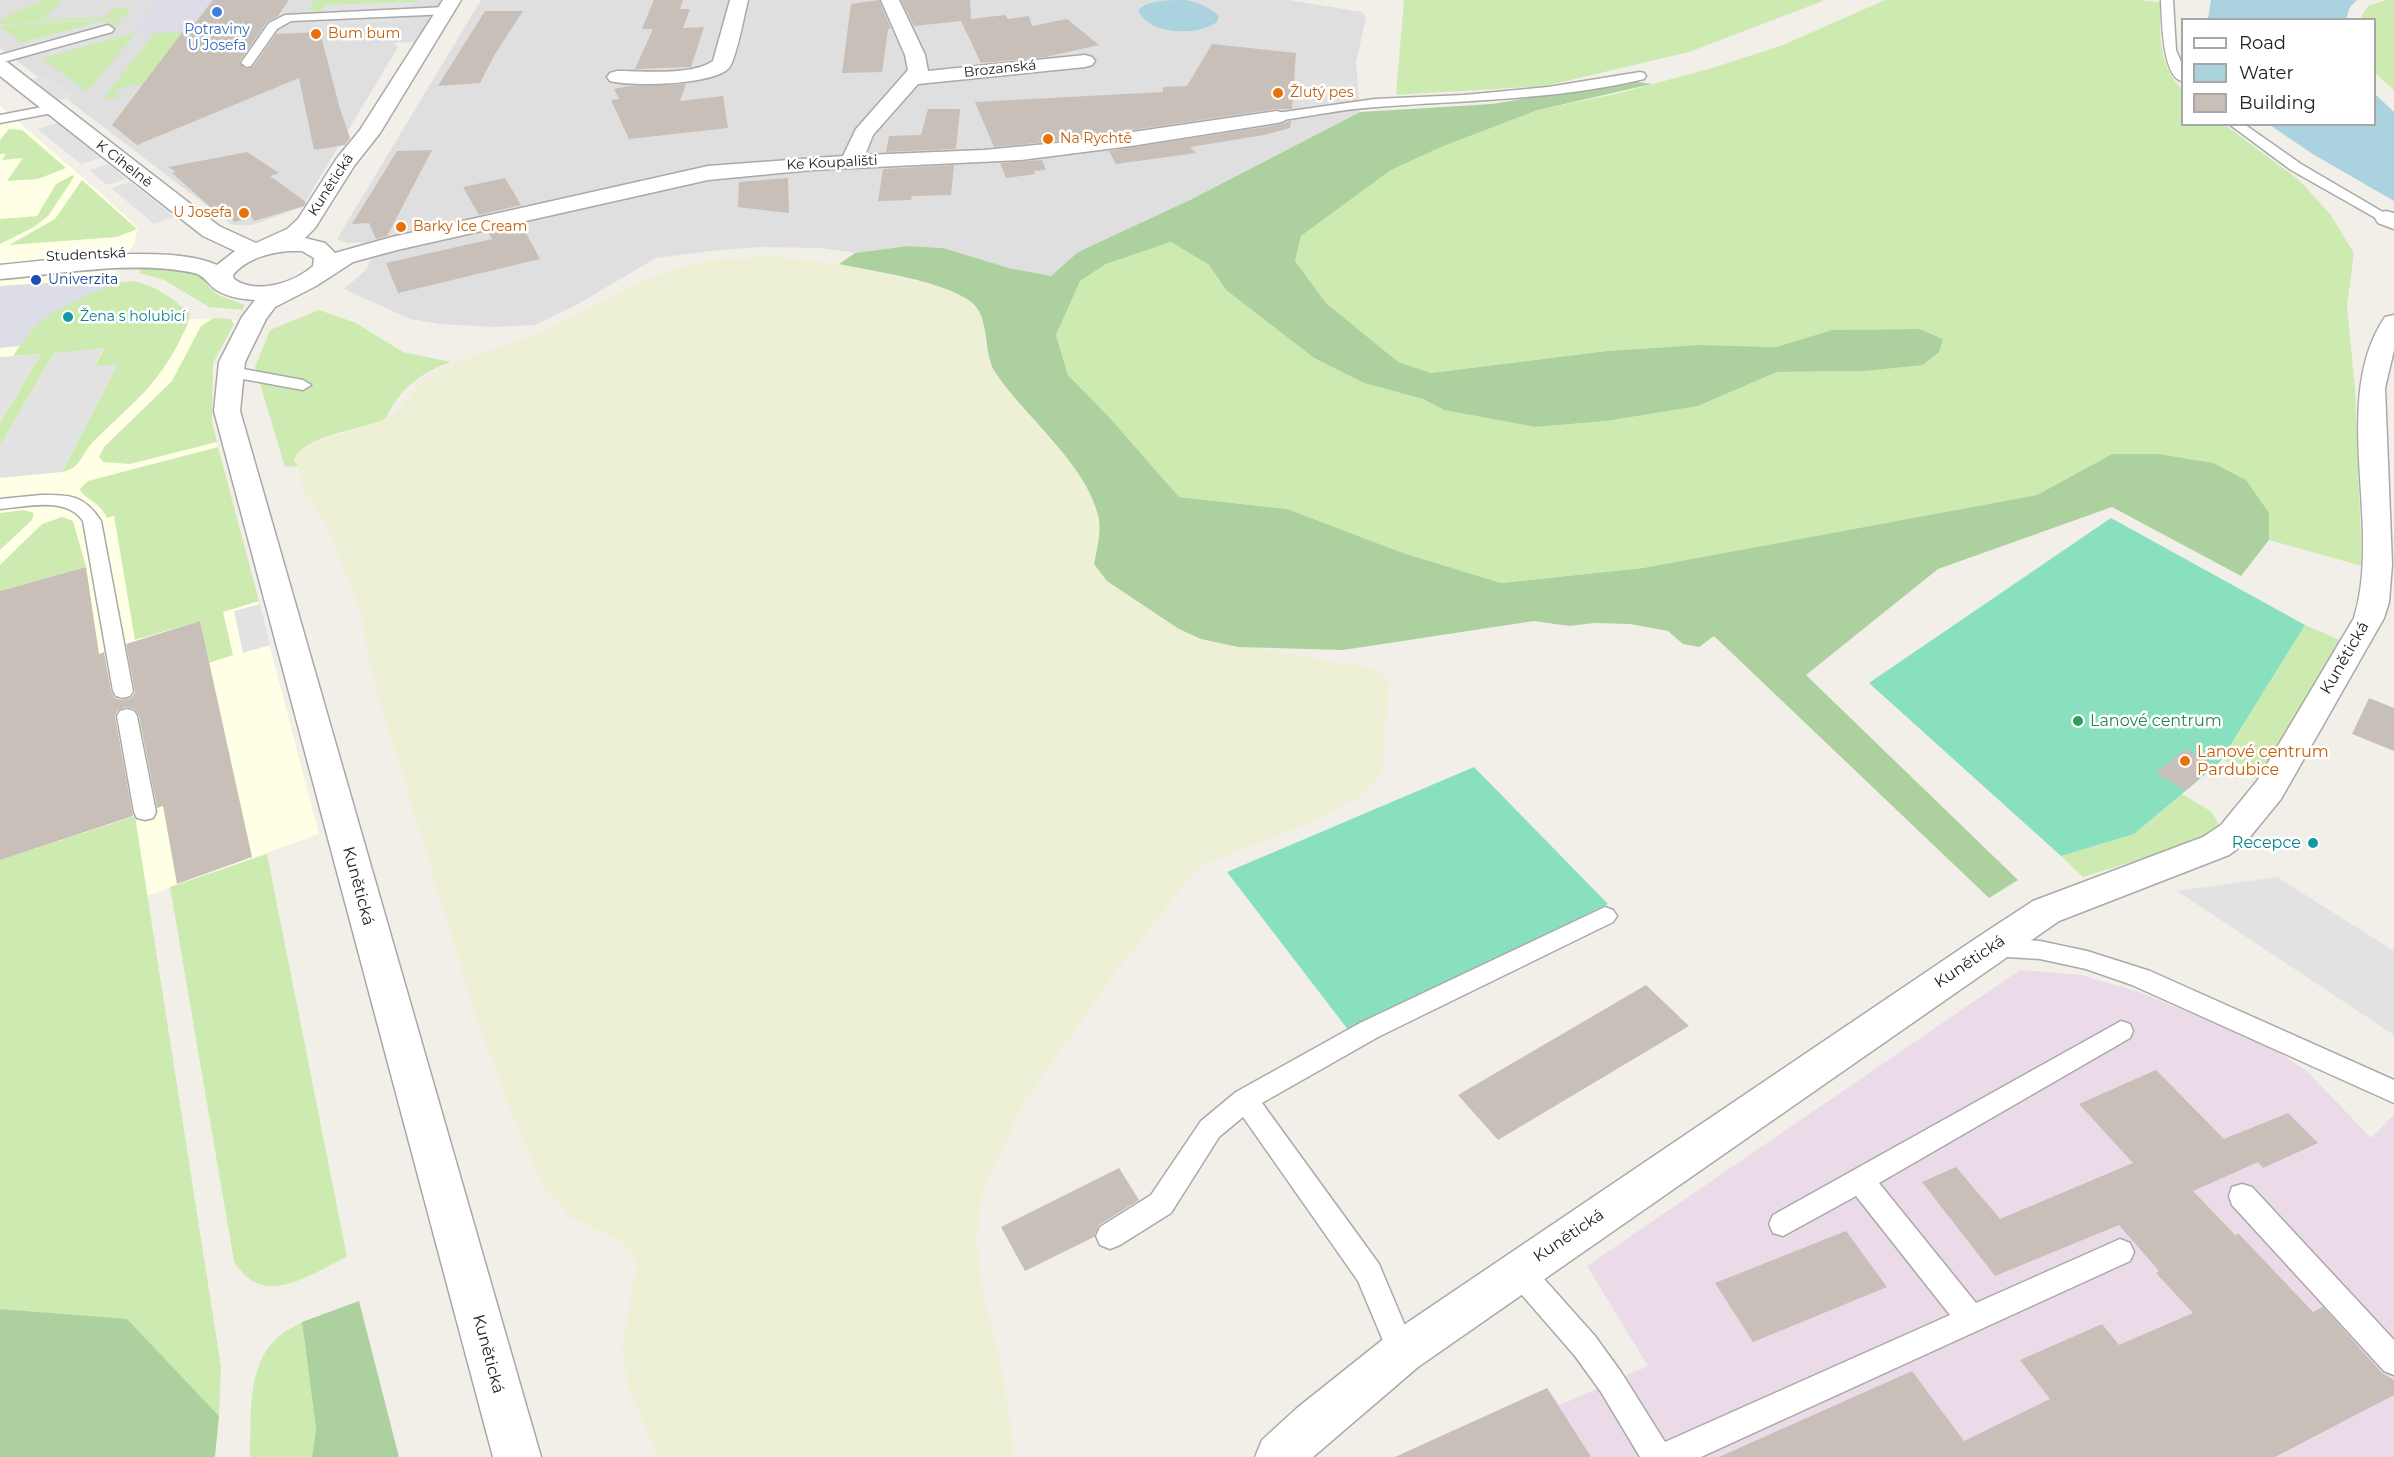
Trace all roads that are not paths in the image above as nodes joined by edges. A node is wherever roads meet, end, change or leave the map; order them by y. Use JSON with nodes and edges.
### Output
{"nodes":[{"id":1,"x":739,"y":0,"type":"edge"},
{"id":2,"x":890,"y":0,"type":"edge"},
{"id":3,"x":2167,"y":0,"type":"edge"},
{"id":4,"x":449,"y":6,"type":"edge"},
{"id":5,"x":108,"y":29,"type":"dead end"},
{"id":6,"x":0,"y":59,"type":"edge"},
{"id":7,"x":1085,"y":61,"type":"dead end"},
{"id":8,"x":247,"y":63,"type":"dead end"},
{"id":9,"x":0,"y":66,"type":"edge"},
{"id":10,"x":1640,"y":75,"type":"dead end"},
{"id":11,"x":2181,"y":75,"type":"edge"},
{"id":12,"x":617,"y":77,"type":"dead end"},
{"id":13,"x":914,"y":78,"type":"junction"},
{"id":14,"x":53,"y":109,"type":"junction"},
{"id":15,"x":1277,"y":117,"type":"joint"},
{"id":16,"x":0,"y":119,"type":"edge"},
{"id":17,"x":2238,"y":126,"type":"edge"},
{"id":18,"x":369,"y":133,"type":"junction"},
{"id":19,"x":852,"y":161,"type":"junction"},
{"id":20,"x":171,"y":202,"type":"junction"},
{"id":21,"x":2390,"y":220,"type":"edge"},
{"id":22,"x":251,"y":252,"type":"junction"},
{"id":23,"x":173,"y":258,"type":"junction"},
{"id":24,"x":0,"y":261,"type":"edge"},
{"id":25,"x":318,"y":264,"type":"junction"},
{"id":26,"x":0,"y":272,"type":"edge"},
{"id":27,"x":228,"y":287,"type":"junction"},
{"id":28,"x":2394,"y":322,"type":"edge"},
{"id":29,"x":240,"y":348,"type":"junction"},
{"id":30,"x":303,"y":385,"type":"dead end"},
{"id":31,"x":0,"y":504,"type":"edge"},
{"id":32,"x":123,"y":691,"type":"dead end"},
{"id":33,"x":127,"y":716,"type":"dead end"},
{"id":34,"x":145,"y":812,"type":"dead end"},
{"id":35,"x":1605,"y":916,"type":"dead end"},
{"id":36,"x":1991,"y":946,"type":"junction"},
{"id":37,"x":2121,"y":1031,"type":"dead end"},
{"id":38,"x":2394,"y":1092,"type":"edge"},
{"id":39,"x":1245,"y":1100,"type":"junction"},
{"id":40,"x":1860,"y":1180,"type":"junction"},
{"id":41,"x":2242,"y":1196,"type":"dead end"},
{"id":42,"x":1783,"y":1224,"type":"dead end"},
{"id":43,"x":1110,"y":1236,"type":"dead end"},
{"id":44,"x":2120,"y":1252,"type":"dead end"},
{"id":45,"x":1519,"y":1270,"type":"junction"},
{"id":46,"x":1971,"y":1319,"type":"junction"},
{"id":47,"x":1402,"y":1352,"type":"junction"},
{"id":48,"x":2394,"y":1361,"type":"edge"},
{"id":49,"x":517,"y":1457,"type":"edge"},
{"id":50,"x":1279,"y":1457,"type":"edge"},
{"id":51,"x":1657,"y":1457,"type":"edge"},
{"id":52,"x":1666,"y":1457,"type":"edge"}],
"edges":[{"from":1,"to":12,"type":"street"},
{"from":2,"to":13,"type":"street"},
{"from":3,"to":11,"type":"lane"},
{"from":4,"to":8,"type":"lane"},
{"from":4,"to":18,"type":"street","name":"Kunětická"},
{"from":5,"to":6,"type":"lane"},
{"from":7,"to":13,"type":"street","name":"Brozanská"},
{"from":9,"to":14,"type":"street","name":"K Cihelně"},
{"from":10,"to":15,"type":"lane"},
{"from":13,"to":19,"type":"street"},
{"from":14,"to":16,"type":"lane"},
{"from":14,"to":20,"type":"street","name":"K Cihelně"},
{"from":15,"to":19,"type":"street","name":"Ke Koupališti"},
{"from":17,"to":21,"type":"lane"},
{"from":18,"to":22,"type":"street","name":"Kunětická"},
{"from":18,"to":25,"type":"street","name":"Kunětická"},
{"from":19,"to":25,"type":"street","name":"Ke Koupališti"},
{"from":20,"to":22,"type":"street","name":"K Cihelně"},
{"from":20,"to":23,"type":"street"},
{"from":22,"to":23,"type":"street"},
{"from":22,"to":25,"type":"street"},
{"from":22,"to":27,"type":"street"},
{"from":23,"to":24,"type":"street","name":"Studentská"},
{"from":23,"to":26,"type":"street","name":"Studentská"},
{"from":23,"to":27,"type":"street"},
{"from":25,"to":27,"type":"street"},
{"from":25,"to":29,"type":"street"},
{"from":27,"to":29,"type":"street"},
{"from":28,"to":36,"type":"street","name":"Kunětická"},
{"from":29,"to":30,"type":"lane"},
{"from":29,"to":49,"type":"street","name":"Kunětická"},
{"from":31,"to":32,"type":"lane"},
{"from":33,"to":34,"type":"lane"},
{"from":35,"to":39,"type":"lane"},
{"from":36,"to":38,"type":"lane"},
{"from":36,"to":45,"type":"street","name":"Kunětická"},
{"from":37,"to":40,"type":"lane"},
{"from":39,"to":43,"type":"lane"},
{"from":39,"to":47,"type":"lane"},
{"from":40,"to":42,"type":"lane"},
{"from":40,"to":46,"type":"lane"},
{"from":41,"to":48,"type":"lane"},
{"from":44,"to":46,"type":"lane"},
{"from":45,"to":47,"type":"street","name":"Kunětická"},
{"from":45,"to":51,"type":"lane"},
{"from":46,"to":52,"type":"lane"},
{"from":47,"to":50,"type":"street","name":"Kunětická"}]}
